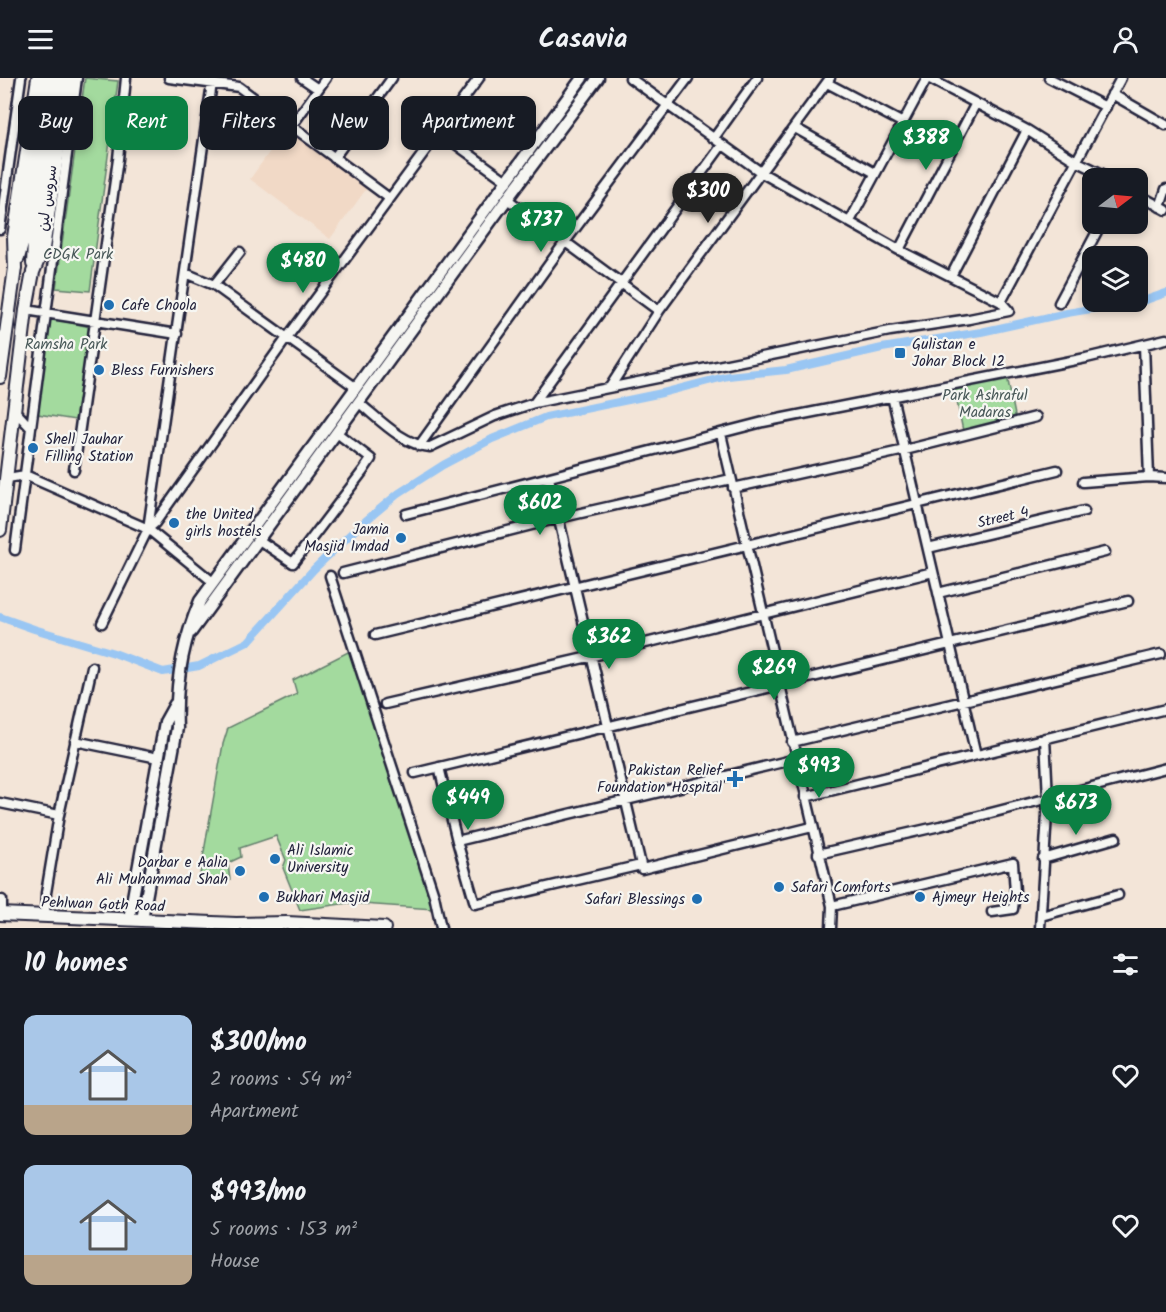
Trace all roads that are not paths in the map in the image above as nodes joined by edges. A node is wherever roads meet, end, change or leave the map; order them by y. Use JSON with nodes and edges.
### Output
{"nodes":[{"id":1,"x":21,"y":78,"type":"edge"},
{"id":2,"x":38,"y":78,"type":"edge"},
{"id":3,"x":48,"y":78,"type":"edge"},
{"id":4,"x":58,"y":78,"type":"edge"},
{"id":5,"x":69,"y":78,"type":"edge"},
{"id":6,"x":77,"y":78,"type":"edge"},
{"id":7,"x":126,"y":78,"type":"edge"},
{"id":8,"x":169,"y":78,"type":"edge"},
{"id":9,"x":302,"y":78,"type":"edge"},
{"id":10,"x":326,"y":78,"type":"edge"},
{"id":11,"x":392,"y":78,"type":"edge"},
{"id":12,"x":478,"y":78,"type":"edge"},
{"id":13,"x":582,"y":78,"type":"edge"},
{"id":14,"x":598,"y":78,"type":"edge"},
{"id":15,"x":630,"y":78,"type":"edge"},
{"id":16,"x":688,"y":78,"type":"edge"},
{"id":17,"x":757,"y":78,"type":"edge"},
{"id":18,"x":928,"y":78,"type":"edge"},
{"id":19,"x":1049,"y":78,"type":"edge"},
{"id":20,"x":1121,"y":78,"type":"edge"},
{"id":21,"x":829,"y":80,"type":"edge"},
{"id":22,"x":240,"y":82,"type":"edge"},
{"id":23,"x":212,"y":83,"type":"junction"},
{"id":24,"x":318,"y":89,"type":"junction"},
{"id":25,"x":1113,"y":94,"type":"junction"},
{"id":26,"x":256,"y":96,"type":"edge"},
{"id":27,"x":465,"y":96,"type":"edge"},
{"id":28,"x":976,"y":103,"type":"junction"},
{"id":29,"x":669,"y":105,"type":"junction"},
{"id":30,"x":1106,"y":107,"type":"junction"},
{"id":31,"x":297,"y":119,"type":"edge"},
{"id":32,"x":903,"y":123,"type":"junction"},
{"id":33,"x":1166,"y":125,"type":"edge"},
{"id":34,"x":795,"y":128,"type":"junction"},
{"id":35,"x":1028,"y":130,"type":"junction"},
{"id":36,"x":297,"y":131,"type":"edge"},
{"id":37,"x":714,"y":138,"type":"junction"},
{"id":38,"x":722,"y":145,"type":"junction"},
{"id":39,"x":425,"y":150,"type":"edge"},
{"id":40,"x":464,"y":150,"type":"edge"},
{"id":41,"x":334,"y":158,"type":"junction"},
{"id":42,"x":1076,"y":160,"type":"junction"},
{"id":43,"x":1092,"y":168,"type":"edge"},
{"id":44,"x":762,"y":173,"type":"junction"},
{"id":45,"x":875,"y":173,"type":"junction"},
{"id":46,"x":508,"y":182,"type":"junction"},
{"id":47,"x":1166,"y":190,"type":"edge"},
{"id":48,"x":389,"y":198,"type":"junction"},
{"id":49,"x":507,"y":199,"type":"junction"},
{"id":50,"x":1148,"y":200,"type":"edge"},
{"id":51,"x":1163,"y":208,"type":"edge"},
{"id":52,"x":850,"y":221,"type":"junction"},
{"id":53,"x":0,"y":229,"type":"edge"},
{"id":54,"x":1096,"y":234,"type":"edge"},
{"id":55,"x":473,"y":238,"type":"junction"},
{"id":56,"x":565,"y":242,"type":"junction"},
{"id":57,"x":48,"y":249,"type":"junction"},
{"id":58,"x":899,"y":250,"type":"junction"},
{"id":59,"x":240,"y":252,"type":"dead end"},
{"id":60,"x":15,"y":268,"type":"junction"},
{"id":61,"x":33,"y":272,"type":"junction"},
{"id":62,"x":185,"y":273,"type":"junction"},
{"id":63,"x":951,"y":276,"type":"junction"},
{"id":64,"x":622,"y":283,"type":"junction"},
{"id":65,"x":214,"y":285,"type":"junction"},
{"id":66,"x":1001,"y":302,"type":"junction"},
{"id":67,"x":1059,"y":303,"type":"dead end"},
{"id":68,"x":26,"y":310,"type":"junction"},
{"id":69,"x":659,"y":311,"type":"junction"},
{"id":70,"x":45,"y":312,"type":"junction"},
{"id":71,"x":95,"y":319,"type":"junction"},
{"id":72,"x":177,"y":334,"type":"junction"},
{"id":73,"x":286,"y":339,"type":"junction"},
{"id":74,"x":1166,"y":339,"type":"edge"},
{"id":75,"x":1144,"y":345,"type":"junction"},
{"id":76,"x":0,"y":377,"type":"edge"},
{"id":77,"x":355,"y":387,"type":"junction"},
{"id":78,"x":610,"y":387,"type":"junction"},
{"id":79,"x":892,"y":396,"type":"junction"},
{"id":80,"x":359,"y":403,"type":"junction"},
{"id":81,"x":534,"y":403,"type":"junction"},
{"id":82,"x":14,"y":410,"type":"junction"},
{"id":83,"x":1036,"y":417,"type":"dead end"},
{"id":84,"x":31,"y":428,"type":"junction"},
{"id":85,"x":337,"y":433,"type":"junction"},
{"id":86,"x":721,"y":434,"type":"junction"},
{"id":87,"x":419,"y":446,"type":"junction"},
{"id":88,"x":905,"y":450,"type":"junction"},
{"id":89,"x":74,"y":470,"type":"dead end"},
{"id":90,"x":1057,"y":470,"type":"dead end"},
{"id":91,"x":25,"y":475,"type":"junction"},
{"id":92,"x":1149,"y":477,"type":"junction"},
{"id":93,"x":8,"y":478,"type":"junction"},
{"id":94,"x":549,"y":478,"type":"junction"},
{"id":95,"x":1166,"y":478,"type":"edge"},
{"id":96,"x":1083,"y":482,"type":"dead end"},
{"id":97,"x":732,"y":483,"type":"junction"},
{"id":98,"x":918,"y":504,"type":"junction"},
{"id":99,"x":1084,"y":511,"type":"dead end"},
{"id":100,"x":406,"y":514,"type":"dead end"},
{"id":101,"x":559,"y":518,"type":"junction"},
{"id":102,"x":148,"y":529,"type":"junction"},
{"id":103,"x":0,"y":530,"type":"edge"},
{"id":104,"x":260,"y":540,"type":"junction"},
{"id":105,"x":747,"y":546,"type":"junction"},
{"id":106,"x":928,"y":548,"type":"junction"},
{"id":107,"x":15,"y":550,"type":"dead end"},
{"id":108,"x":1105,"y":552,"type":"dead end"},
{"id":109,"x":933,"y":572,"type":"junction"},
{"id":110,"x":344,"y":573,"type":"dead end"},
{"id":111,"x":330,"y":576,"type":"dead end"},
{"id":112,"x":213,"y":582,"type":"junction"},
{"id":113,"x":576,"y":587,"type":"junction"},
{"id":114,"x":938,"y":592,"type":"junction"},
{"id":115,"x":1128,"y":602,"type":"dead end"},
{"id":116,"x":762,"y":615,"type":"junction"},
{"id":117,"x":102,"y":623,"type":"dead end"},
{"id":118,"x":375,"y":634,"type":"dead end"},
{"id":119,"x":186,"y":641,"type":"junction"},
{"id":120,"x":950,"y":644,"type":"junction"},
{"id":121,"x":1161,"y":654,"type":"dead end"},
{"id":122,"x":593,"y":656,"type":"junction"},
{"id":123,"x":92,"y":667,"type":"dead end"},
{"id":124,"x":779,"y":686,"type":"junction"},
{"id":125,"x":963,"y":702,"type":"junction"},
{"id":126,"x":176,"y":704,"type":"junction"},
{"id":127,"x":385,"y":704,"type":"dead end"},
{"id":128,"x":1166,"y":709,"type":"edge"},
{"id":129,"x":609,"y":728,"type":"junction"},
{"id":130,"x":1045,"y":738,"type":"junction"},
{"id":131,"x":75,"y":741,"type":"junction"},
{"id":132,"x":792,"y":742,"type":"junction"},
{"id":133,"x":976,"y":755,"type":"junction"},
{"id":134,"x":158,"y":758,"type":"junction"},
{"id":135,"x":796,"y":759,"type":"junction"},
{"id":136,"x":439,"y":767,"type":"junction"},
{"id":137,"x":1166,"y":768,"type":"edge"},
{"id":138,"x":415,"y":773,"type":"dead end"},
{"id":139,"x":805,"y":797,"type":"junction"},
{"id":140,"x":1048,"y":798,"type":"junction"},
{"id":141,"x":626,"y":800,"type":"junction"},
{"id":142,"x":0,"y":803,"type":"edge"},
{"id":143,"x":59,"y":815,"type":"junction"},
{"id":144,"x":812,"y":827,"type":"junction"},
{"id":145,"x":1116,"y":837,"type":"dead end"},
{"id":146,"x":457,"y":841,"type":"junction"},
{"id":147,"x":818,"y":854,"type":"junction"},
{"id":148,"x":1043,"y":859,"type":"junction"},
{"id":149,"x":641,"y":865,"type":"junction"},
{"id":150,"x":1118,"y":895,"type":"dead end"},
{"id":151,"x":0,"y":900,"type":"edge"},
{"id":152,"x":832,"y":906,"type":"junction"},
{"id":153,"x":992,"y":912,"type":"dead end"},
{"id":154,"x":1,"y":914,"type":"edge"},
{"id":155,"x":45,"y":916,"type":"junction"},
{"id":156,"x":1041,"y":916,"type":"junction"},
{"id":157,"x":129,"y":919,"type":"junction"},
{"id":158,"x":142,"y":920,"type":"junction"},
{"id":159,"x":227,"y":926,"type":"edge"},
{"id":160,"x":384,"y":928,"type":"edge"},
{"id":161,"x":441,"y":928,"type":"edge"},
{"id":162,"x":831,"y":928,"type":"edge"},
{"id":163,"x":1040,"y":928,"type":"edge"}],
"edges":[{"from":1,"to":53,"type":"street"},
{"from":2,"to":60,"type":"main road"},
{"from":3,"to":60,"type":"main road"},
{"from":4,"to":61,"type":"main road"},
{"from":5,"to":57,"type":"main road"},
{"from":6,"to":57,"type":"street","name":"سروس لین"},
{"from":7,"to":71,"type":"street"},
{"from":8,"to":23,"type":"street"},
{"from":9,"to":24,"type":"street"},
{"from":10,"to":24,"type":"street"},
{"from":11,"to":41,"type":"street"},
{"from":12,"to":27,"type":"street"},
{"from":13,"to":46,"type":"street"},
{"from":14,"to":49,"type":"street"},
{"from":15,"to":29,"type":"street"},
{"from":16,"to":29,"type":"street"},
{"from":17,"to":37,"type":"street"},
{"from":18,"to":28,"type":"street"},
{"from":18,"to":32,"type":"street"},
{"from":19,"to":30,"type":"street"},
{"from":20,"to":25,"type":"street"},
{"from":21,"to":32,"type":"street"},
{"from":21,"to":34,"type":"street"},
{"from":22,"to":23,"type":"street"},
{"from":22,"to":26,"type":"street"},
{"from":23,"to":62,"type":"street"},
{"from":24,"to":31,"type":"street"},
{"from":25,"to":30,"type":"street"},
{"from":25,"to":33,"type":"street"},
{"from":28,"to":35,"type":"street"},
{"from":28,"to":58,"type":"street"},
{"from":29,"to":37,"type":"street"},
{"from":29,"to":56,"type":"street"},
{"from":30,"to":42,"type":"street"},
{"from":32,"to":45,"type":"street"},
{"from":34,"to":44,"type":"street"},
{"from":34,"to":45,"type":"street"},
{"from":35,"to":42,"type":"street"},
{"from":35,"to":63,"type":"street"},
{"from":36,"to":41,"type":"street"},
{"from":37,"to":38,"type":"street"},
{"from":38,"to":44,"type":"street"},
{"from":38,"to":64,"type":"street"},
{"from":39,"to":48,"type":"street"},
{"from":40,"to":46,"type":"street"},
{"from":41,"to":48,"type":"street"},
{"from":42,"to":43,"type":"street"},
{"from":42,"to":66,"type":"street"},
{"from":44,"to":52,"type":"street"},
{"from":44,"to":69,"type":"street"},
{"from":45,"to":52,"type":"street"},
{"from":46,"to":55,"type":"street"},
{"from":47,"to":51,"type":"street"},
{"from":48,"to":73,"type":"street"},
{"from":49,"to":55,"type":"street"},
{"from":49,"to":56,"type":"street"},
{"from":50,"to":51,"type":"street"},
{"from":52,"to":58,"type":"street"},
{"from":54,"to":67,"type":"street"},
{"from":55,"to":77,"type":"street"},
{"from":55,"to":80,"type":"street"},
{"from":56,"to":64,"type":"street"},
{"from":56,"to":87,"type":"street"},
{"from":57,"to":61,"type":"main road"},
{"from":57,"to":70,"type":"street","name":"سروس لین"},
{"from":58,"to":63,"type":"street"},
{"from":59,"to":65,"type":"street"},
{"from":60,"to":76,"type":"main road"},
{"from":61,"to":68,"type":"main road"},
{"from":62,"to":65,"type":"street"},
{"from":62,"to":72,"type":"street"},
{"from":63,"to":66,"type":"street"},
{"from":64,"to":69,"type":"street"},
{"from":64,"to":81,"type":"street"},
{"from":65,"to":73,"type":"street"},
{"from":66,"to":78,"type":"street"},
{"from":68,"to":70,"type":"street"},
{"from":68,"to":82,"type":"main road"},
{"from":69,"to":78,"type":"street"},
{"from":70,"to":71,"type":"street"},
{"from":70,"to":84,"type":"street","name":"سروس لین"},
{"from":71,"to":72,"type":"street"},
{"from":71,"to":89,"type":"street"},
{"from":72,"to":102,"type":"street"},
{"from":73,"to":77,"type":"street"},
{"from":73,"to":102,"type":"street"},
{"from":74,"to":75,"type":"street"},
{"from":75,"to":79,"type":"street"},
{"from":75,"to":92,"type":"street"},
{"from":77,"to":112,"type":"street"},
{"from":78,"to":81,"type":"street"},
{"from":79,"to":86,"type":"street"},
{"from":79,"to":88,"type":"street"},
{"from":80,"to":85,"type":"street"},
{"from":80,"to":87,"type":"street"},
{"from":81,"to":87,"type":"street"},
{"from":82,"to":84,"type":"street"},
{"from":82,"to":93,"type":"main road"},
{"from":83,"to":88,"type":"street"},
{"from":84,"to":91,"type":"street","name":"سروس لین"},
{"from":85,"to":104,"type":"street"},
{"from":85,"to":104,"type":"street"},
{"from":86,"to":94,"type":"street"},
{"from":86,"to":97,"type":"street"},
{"from":88,"to":97,"type":"street"},
{"from":88,"to":98,"type":"street"},
{"from":90,"to":98,"type":"street"},
{"from":91,"to":93,"type":"street"},
{"from":91,"to":102,"type":"street"},
{"from":91,"to":107,"type":"street","name":"سروس لین"},
{"from":92,"to":95,"type":"street"},
{"from":92,"to":96,"type":"street"},
{"from":93,"to":103,"type":"main road"},
{"from":94,"to":100,"type":"street"},
{"from":94,"to":101,"type":"street"},
{"from":97,"to":101,"type":"street"},
{"from":97,"to":105,"type":"street"},
{"from":98,"to":105,"type":"street"},
{"from":98,"to":106,"type":"street"},
{"from":99,"to":106,"type":"street","name":"Street 4"},
{"from":101,"to":110,"type":"street"},
{"from":101,"to":113,"type":"street"},
{"from":102,"to":112,"type":"street"},
{"from":102,"to":117,"type":"street"},
{"from":104,"to":119,"type":"street"},
{"from":105,"to":113,"type":"street"},
{"from":105,"to":116,"type":"street"},
{"from":106,"to":109,"type":"street"},
{"from":108,"to":114,"type":"street"},
{"from":109,"to":114,"type":"street"},
{"from":109,"to":116,"type":"street"},
{"from":111,"to":161,"type":"street"},
{"from":112,"to":119,"type":"street"},
{"from":113,"to":118,"type":"street"},
{"from":113,"to":122,"type":"street"},
{"from":114,"to":120,"type":"street"},
{"from":115,"to":120,"type":"street"},
{"from":116,"to":122,"type":"street"},
{"from":116,"to":124,"type":"street"},
{"from":119,"to":126,"type":"street"},
{"from":120,"to":124,"type":"street"},
{"from":120,"to":125,"type":"street"},
{"from":121,"to":125,"type":"street"},
{"from":122,"to":127,"type":"street"},
{"from":122,"to":129,"type":"street"},
{"from":123,"to":131,"type":"street"},
{"from":124,"to":129,"type":"street"},
{"from":124,"to":132,"type":"street"},
{"from":125,"to":132,"type":"street"},
{"from":125,"to":133,"type":"street"},
{"from":126,"to":134,"type":"street"},
{"from":126,"to":158,"type":"street"},
{"from":128,"to":130,"type":"street"},
{"from":129,"to":136,"type":"street"},
{"from":129,"to":141,"type":"street"},
{"from":130,"to":133,"type":"street"},
{"from":130,"to":140,"type":"street"},
{"from":131,"to":134,"type":"street"},
{"from":131,"to":143,"type":"street"},
{"from":132,"to":135,"type":"street"},
{"from":133,"to":139,"type":"street"},
{"from":134,"to":157,"type":"street"},
{"from":135,"to":139,"type":"street"},
{"from":135,"to":141,"type":"street"},
{"from":136,"to":138,"type":"street"},
{"from":136,"to":146,"type":"street"},
{"from":137,"to":140,"type":"street"},
{"from":139,"to":144,"type":"street"},
{"from":140,"to":147,"type":"street"},
{"from":140,"to":148,"type":"street"},
{"from":141,"to":146,"type":"street"},
{"from":141,"to":149,"type":"street"},
{"from":142,"to":143,"type":"street"},
{"from":143,"to":155,"type":"street"},
{"from":144,"to":147,"type":"street"},
{"from":144,"to":149,"type":"street"},
{"from":145,"to":148,"type":"street"},
{"from":146,"to":149,"type":"street"},
{"from":147,"to":152,"type":"street"},
{"from":148,"to":156,"type":"street"},
{"from":150,"to":156,"type":"street"},
{"from":151,"to":154,"type":"street"},
{"from":152,"to":153,"type":"street"},
{"from":152,"to":162,"type":"street"},
{"from":154,"to":155,"type":"main road","name":"Pehlwan Goth Road"},
{"from":155,"to":157,"type":"main road","name":"Pehlwan Goth Road"},
{"from":156,"to":163,"type":"street"},
{"from":157,"to":158,"type":"main road","name":"Pehlwan Goth Road"},
{"from":158,"to":159,"type":"main road","name":"Pehlwan Goth Road"},
{"from":159,"to":160,"type":"main road","name":"Pehlwan Goth Road"}]}
